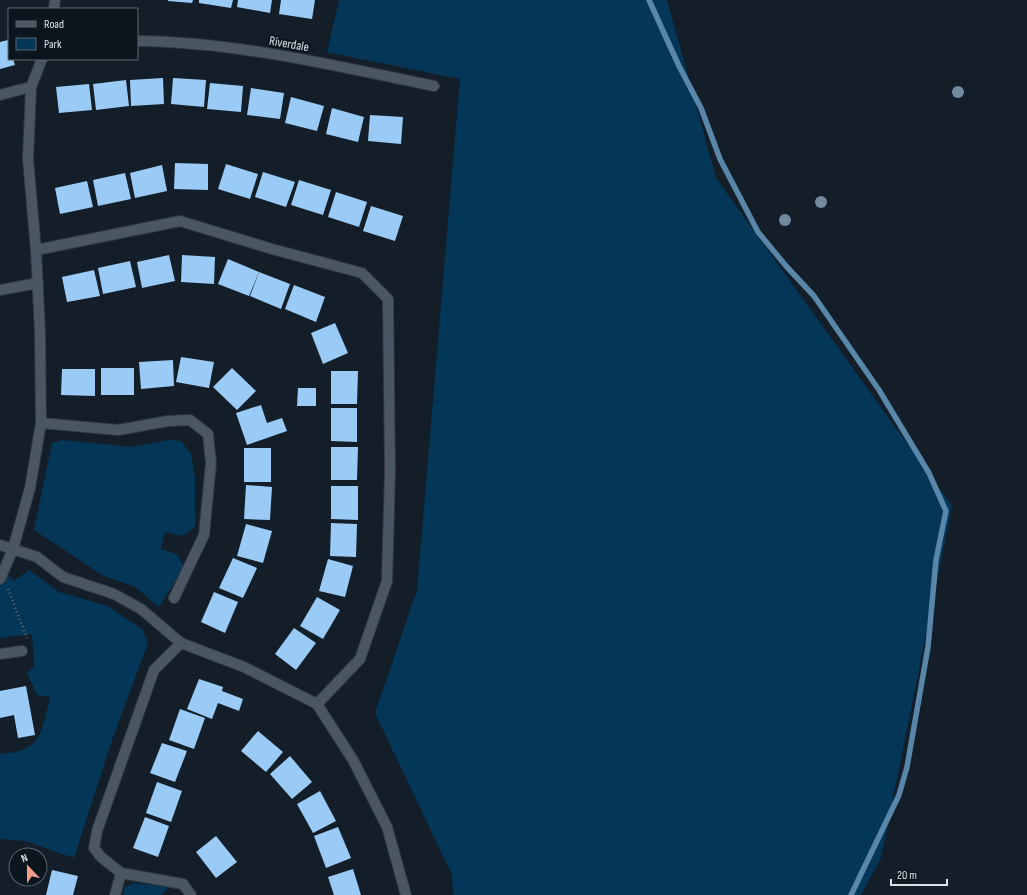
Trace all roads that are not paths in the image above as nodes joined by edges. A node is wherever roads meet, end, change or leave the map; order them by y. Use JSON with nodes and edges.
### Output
{"nodes":[{"id":1,"x":138,"y":41,"type":"edge"},
{"id":2,"x":42,"y":60,"type":"edge"},
{"id":3,"x":434,"y":86,"type":"dead end"},
{"id":4,"x":31,"y":87,"type":"junction"},
{"id":5,"x":0,"y":95,"type":"edge"},
{"id":6,"x":36,"y":250,"type":"junction"},
{"id":7,"x":38,"y":283,"type":"junction"},
{"id":8,"x":0,"y":290,"type":"edge"},
{"id":9,"x":41,"y":423,"type":"junction"},
{"id":10,"x":0,"y":545,"type":"edge"},
{"id":11,"x":14,"y":550,"type":"junction"},
{"id":12,"x":1,"y":578,"type":"edge"},
{"id":13,"x":174,"y":598,"type":"dead end"},
{"id":14,"x":181,"y":643,"type":"junction"},
{"id":15,"x":22,"y":651,"type":"road end"},
{"id":16,"x":0,"y":654,"type":"edge"},
{"id":17,"x":317,"y":704,"type":"junction"},
{"id":18,"x":121,"y":873,"type":"junction"},
{"id":19,"x":115,"y":895,"type":"edge"},
{"id":20,"x":191,"y":895,"type":"edge"},
{"id":21,"x":406,"y":895,"type":"edge"}],
"edges":[{"from":1,"to":3,"type":"street","name":"Riverdale"},
{"from":2,"to":4,"type":"street"},
{"from":4,"to":5,"type":"street"},
{"from":4,"to":6,"type":"street"},
{"from":6,"to":7,"type":"street"},
{"from":6,"to":17,"type":"street"},
{"from":7,"to":8,"type":"street"},
{"from":7,"to":9,"type":"street"},
{"from":9,"to":11,"type":"street"},
{"from":9,"to":13,"type":"street"},
{"from":10,"to":11,"type":"street"},
{"from":11,"to":12,"type":"street"},
{"from":11,"to":14,"type":"street"},
{"from":14,"to":17,"type":"street"},
{"from":14,"to":18,"type":"street"},
{"from":15,"to":16,"type":"street"},
{"from":17,"to":21,"type":"street"},
{"from":18,"to":19,"type":"street"},
{"from":18,"to":20,"type":"street"}]}
